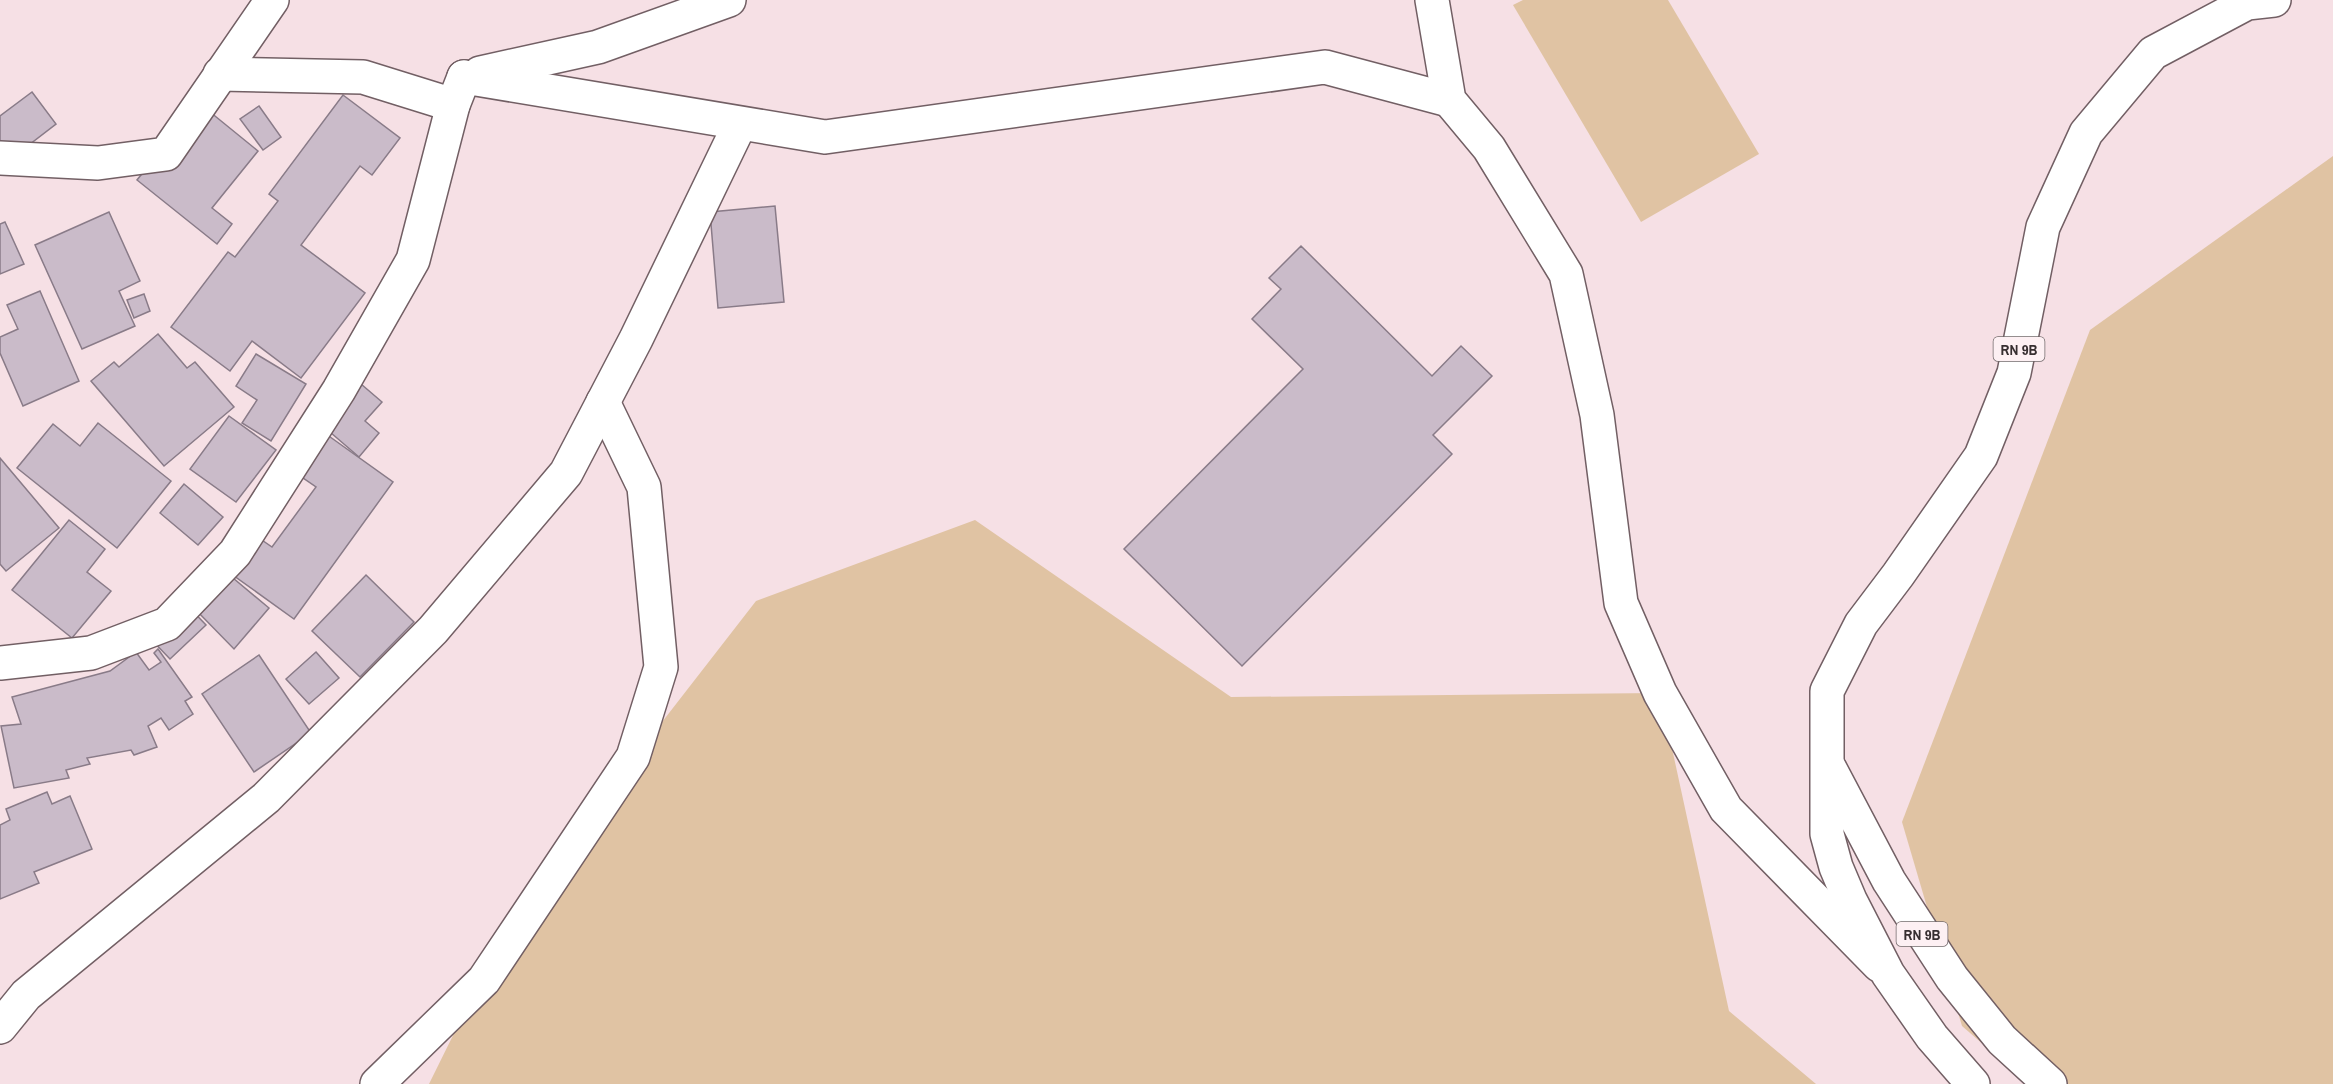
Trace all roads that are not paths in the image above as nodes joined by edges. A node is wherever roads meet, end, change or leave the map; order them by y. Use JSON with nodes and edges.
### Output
{"nodes":[{"id":1,"x":272,"y":0,"type":"edge"},
{"id":2,"x":729,"y":0,"type":"edge"},
{"id":3,"x":1432,"y":0,"type":"edge"},
{"id":4,"x":2274,"y":0,"type":"edge"},
{"id":5,"x":220,"y":74,"type":"junction"},
{"id":6,"x":458,"y":91,"type":"junction"},
{"id":7,"x":1449,"y":100,"type":"junction"},
{"id":8,"x":741,"y":124,"type":"junction"},
{"id":9,"x":0,"y":158,"type":"edge"},
{"id":10,"x":603,"y":402,"type":"junction"},
{"id":11,"x":0,"y":663,"type":"edge"},
{"id":12,"x":1826,"y":762,"type":"junction"},
{"id":13,"x":1888,"y":974,"type":"junction"},
{"id":14,"x":0,"y":1027,"type":"edge"},
{"id":15,"x":377,"y":1084,"type":"edge"},
{"id":16,"x":1973,"y":1084,"type":"edge"},
{"id":17,"x":2050,"y":1084,"type":"edge"}],
"edges":[{"from":1,"to":5,"type":"street"},
{"from":2,"to":6,"type":"street"},
{"from":3,"to":7,"type":"street"},
{"from":4,"to":12,"type":"street","number":"RN 9B"},
{"from":5,"to":6,"type":"street"},
{"from":5,"to":9,"type":"street"},
{"from":6,"to":8,"type":"street"},
{"from":6,"to":11,"type":"street"},
{"from":7,"to":8,"type":"street"},
{"from":7,"to":13,"type":"street"},
{"from":8,"to":10,"type":"street"},
{"from":10,"to":14,"type":"street"},
{"from":10,"to":15,"type":"street"},
{"from":12,"to":13,"type":"street","number":"RN 9B"},
{"from":12,"to":17,"type":"street","number":"RN 9B"},
{"from":13,"to":16,"type":"street","number":"RN 9B"}]}
